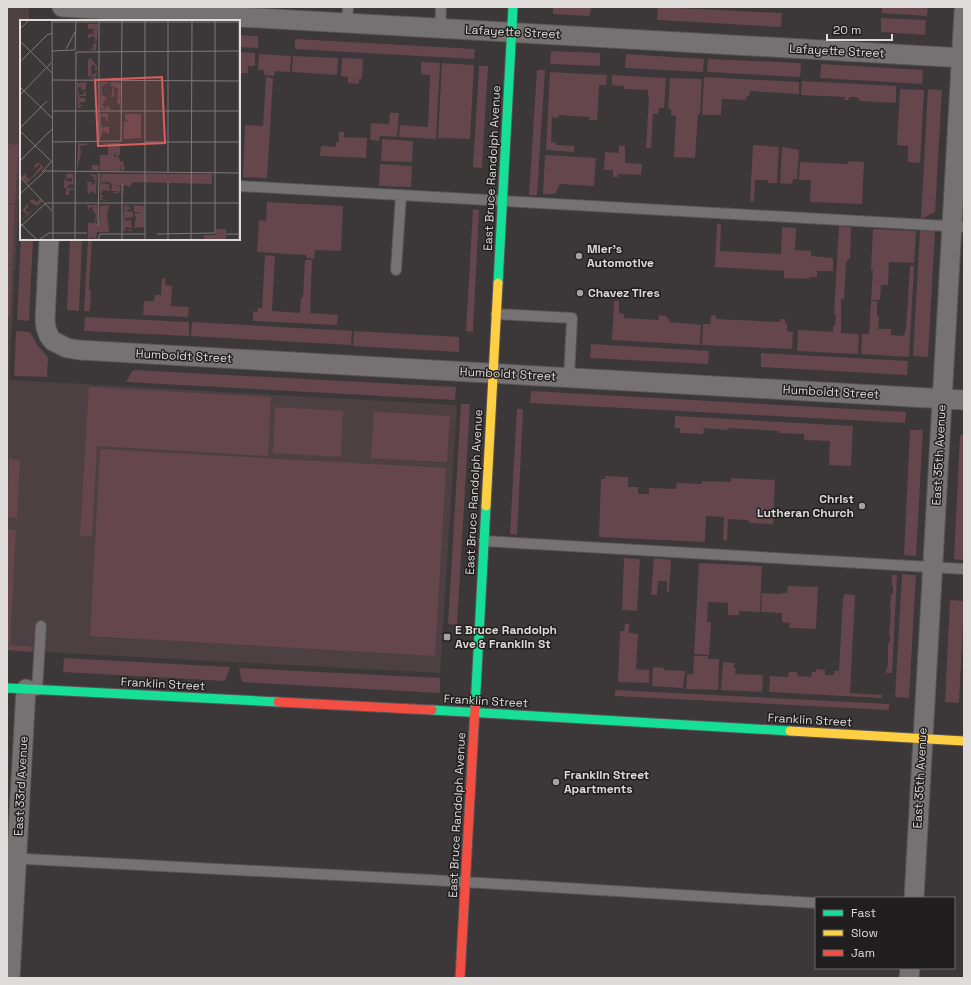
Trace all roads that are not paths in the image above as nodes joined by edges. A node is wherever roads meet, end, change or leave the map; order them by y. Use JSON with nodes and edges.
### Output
{"nodes":[{"id":1,"x":62,"y":7,"type":"edge"},
{"id":2,"x":441,"y":7,"type":"edge"},
{"id":3,"x":513,"y":7,"type":"edge"},
{"id":4,"x":964,"y":12,"type":"edge"},
{"id":5,"x":347,"y":15,"type":"edge"},
{"id":6,"x":61,"y":20,"type":"edge"},
{"id":7,"x":440,"y":28,"type":"junction"},
{"id":8,"x":512,"y":32,"type":"junction"},
{"id":9,"x":963,"y":58,"type":"edge"},
{"id":10,"x":240,"y":186,"type":"edge"},
{"id":11,"x":401,"y":195,"type":"junction"},
{"id":12,"x":502,"y":201,"type":"junction"},
{"id":13,"x":958,"y":226,"type":"edge"},
{"id":14,"x":49,"y":240,"type":"edge"},
{"id":15,"x":396,"y":270,"type":"dead end"},
{"id":16,"x":496,"y":314,"type":"junction"},
{"id":17,"x":493,"y":373,"type":"junction"},
{"id":18,"x":569,"y":377,"type":"junction"},
{"id":19,"x":942,"y":398,"type":"junction"},
{"id":20,"x":964,"y":400,"type":"edge"},
{"id":21,"x":484,"y":541,"type":"junction"},
{"id":22,"x":932,"y":567,"type":"junction"},
{"id":23,"x":964,"y":568,"type":"edge"},
{"id":24,"x":41,"y":626,"type":"dead end"},
{"id":25,"x":7,"y":688,"type":"edge"},
{"id":26,"x":32,"y":690,"type":"junction"},
{"id":27,"x":475,"y":712,"type":"junction"},
{"id":28,"x":923,"y":739,"type":"junction"},
{"id":29,"x":964,"y":741,"type":"edge"},
{"id":30,"x":12,"y":858,"type":"edge"},
{"id":31,"x":465,"y":882,"type":"junction"},
{"id":32,"x":914,"y":897,"type":"edge"},
{"id":33,"x":815,"y":903,"type":"edge"},
{"id":34,"x":10,"y":978,"type":"edge"},
{"id":35,"x":460,"y":978,"type":"edge"}],
"edges":[{"from":1,"to":5,"type":"street","name":"Lafayette Street"},
{"from":1,"to":6,"type":"street"},
{"from":2,"to":7,"type":"lane"},
{"from":3,"to":8,"type":"street","name":"East Bruce Randolph Avenue"},
{"from":4,"to":9,"type":"street","name":"East 35th Avenue"},
{"from":5,"to":7,"type":"street","name":"Lafayette Street"},
{"from":7,"to":8,"type":"street","name":"Lafayette Street"},
{"from":8,"to":9,"type":"street","name":"Lafayette Street"},
{"from":8,"to":12,"type":"street","name":"East Bruce Randolph Avenue"},
{"from":9,"to":13,"type":"street","name":"East 35th Avenue"},
{"from":10,"to":11,"type":"lane"},
{"from":11,"to":12,"type":"lane"},
{"from":11,"to":15,"type":"lane"},
{"from":12,"to":13,"type":"lane"},
{"from":12,"to":16,"type":"street","name":"East Bruce Randolph Avenue"},
{"from":13,"to":19,"type":"street","name":"East 35th Avenue"},
{"from":14,"to":17,"type":"street","name":"Humboldt Street"},
{"from":16,"to":17,"type":"street","name":"East Bruce Randolph Avenue"},
{"from":16,"to":18,"type":"lane"},
{"from":17,"to":18,"type":"street","name":"Humboldt Street"},
{"from":17,"to":21,"type":"street","name":"East Bruce Randolph Avenue"},
{"from":18,"to":19,"type":"street","name":"Humboldt Street"},
{"from":19,"to":20,"type":"street","name":"Humboldt Street"},
{"from":19,"to":22,"type":"street","name":"East 35th Avenue"},
{"from":21,"to":22,"type":"lane"},
{"from":21,"to":27,"type":"street","name":"East Bruce Randolph Avenue"},
{"from":22,"to":23,"type":"lane"},
{"from":22,"to":28,"type":"street","name":"East 35th Avenue"},
{"from":24,"to":26,"type":"lane"},
{"from":25,"to":26,"type":"street","name":"Franklin Street"},
{"from":26,"to":27,"type":"street","name":"Franklin Street"},
{"from":26,"to":30,"type":"street","name":"East 33rd Avenue"},
{"from":27,"to":28,"type":"street","name":"Franklin Street"},
{"from":27,"to":31,"type":"street","name":"East Bruce Randolph Avenue"},
{"from":28,"to":29,"type":"street","name":"Franklin Street"},
{"from":28,"to":32,"type":"street","name":"East 35th Avenue"},
{"from":30,"to":31,"type":"lane"},
{"from":30,"to":34,"type":"street","name":"East 33rd Avenue"},
{"from":31,"to":33,"type":"lane"},
{"from":31,"to":35,"type":"street","name":"East Bruce Randolph Avenue"}]}
